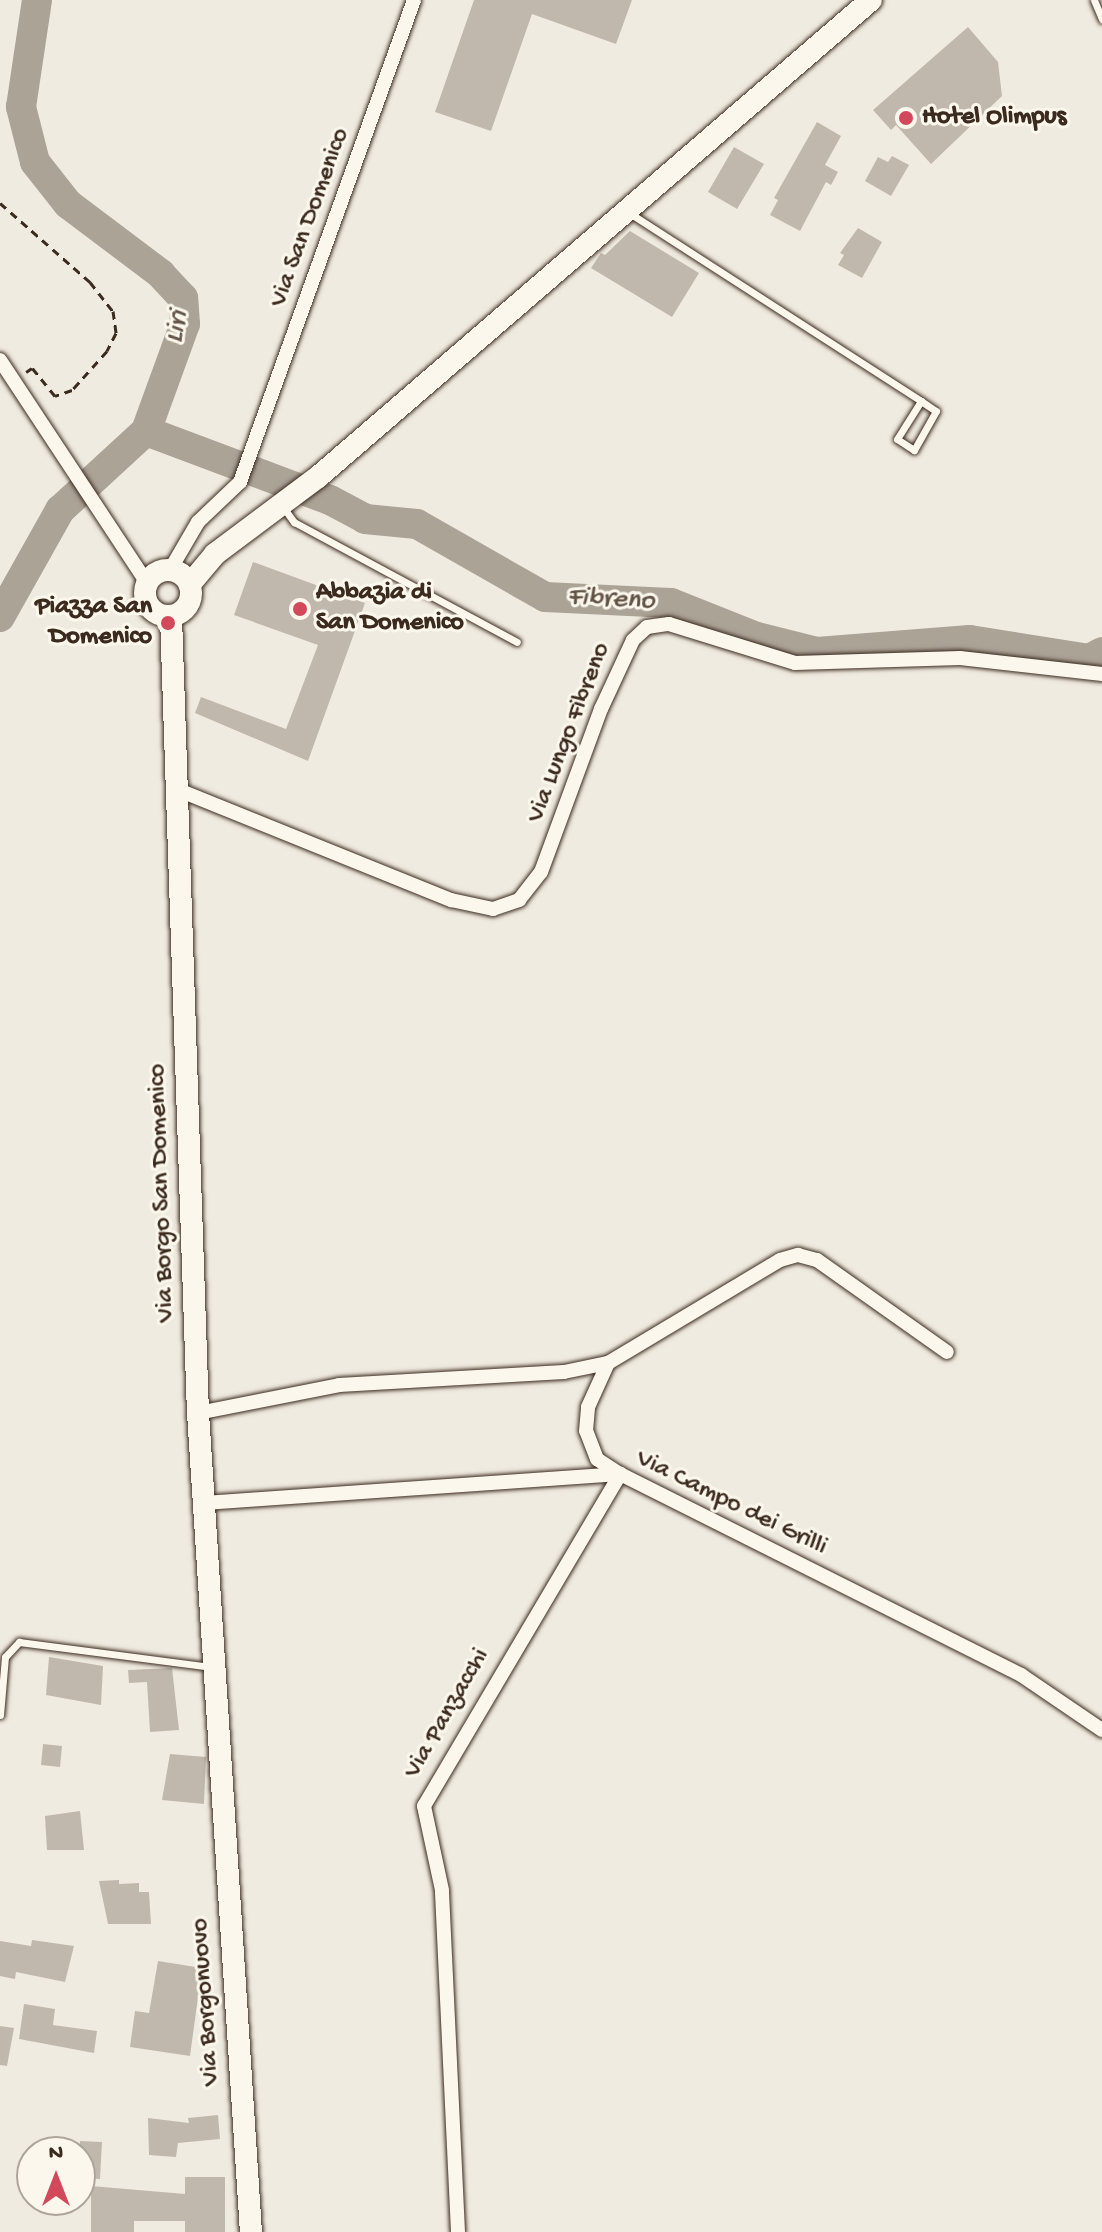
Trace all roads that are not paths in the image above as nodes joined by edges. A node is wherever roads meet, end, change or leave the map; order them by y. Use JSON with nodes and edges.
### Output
{"nodes":[{"id":1,"x":414,"y":0,"type":"edge"},
{"id":2,"x":871,"y":0,"type":"edge"},
{"id":3,"x":1094,"y":0,"type":"edge"},
{"id":4,"x":1102,"y":19,"type":"edge"},
{"id":5,"x":624,"y":210,"type":"junction"},
{"id":6,"x":0,"y":360,"type":"edge"},
{"id":7,"x":921,"y":401,"type":"junction"},
{"id":8,"x":287,"y":500,"type":"junction"},
{"id":9,"x":170,"y":570,"type":"junction"},
{"id":10,"x":147,"y":583,"type":"junction"},
{"id":11,"x":190,"y":584,"type":"junction"},
{"id":12,"x":171,"y":617,"type":"junction"},
{"id":13,"x":517,"y":642,"type":"dead end"},
{"id":14,"x":1102,"y":674,"type":"edge"},
{"id":15,"x":176,"y":789,"type":"junction"},
{"id":16,"x":947,"y":1352,"type":"dead end"},
{"id":17,"x":608,"y":1363,"type":"junction"},
{"id":18,"x":198,"y":1413,"type":"junction"},
{"id":19,"x":620,"y":1474,"type":"junction"},
{"id":20,"x":204,"y":1503,"type":"junction"},
{"id":21,"x":214,"y":1668,"type":"junction"},
{"id":22,"x":0,"y":1715,"type":"edge"},
{"id":23,"x":1102,"y":1730,"type":"edge"},
{"id":24,"x":220,"y":1768,"type":"joint"},
{"id":25,"x":251,"y":2232,"type":"edge"},
{"id":26,"x":458,"y":2232,"type":"edge"}],
"edges":[{"from":1,"to":9,"type":"street","name":"Via San Domenico"},
{"from":2,"to":5,"type":"main road"},
{"from":3,"to":4,"type":"lane"},
{"from":5,"to":7,"type":"lane"},
{"from":5,"to":8,"type":"main road"},
{"from":6,"to":10,"type":"street"},
{"from":7,"to":7,"type":"lane"},
{"from":8,"to":11,"type":"main road"},
{"from":8,"to":13,"type":"lane"},
{"from":9,"to":10,"type":"main road"},
{"from":9,"to":11,"type":"main road"},
{"from":10,"to":12,"type":"main road"},
{"from":11,"to":12,"type":"main road"},
{"from":12,"to":15,"type":"main road","name":"Via Borgo San Domenico"},
{"from":14,"to":15,"type":"street","name":"Via Lungo Fibreno"},
{"from":15,"to":18,"type":"main road","name":"Via Borgo San Domenico"},
{"from":16,"to":17,"type":"street"},
{"from":17,"to":18,"type":"street"},
{"from":17,"to":19,"type":"street"},
{"from":18,"to":20,"type":"main road","name":"Via Borgo San Domenico"},
{"from":19,"to":20,"type":"street","name":"Via Campo dei Grilli"},
{"from":19,"to":23,"type":"street","name":"Via Campo dei Grilli"},
{"from":19,"to":26,"type":"street","name":"Via Panzacchi"},
{"from":20,"to":21,"type":"main road","name":"Via Borgo San Domenico"},
{"from":21,"to":22,"type":"lane"},
{"from":21,"to":24,"type":"main road","name":"Via Borgo San Domenico"},
{"from":24,"to":25,"type":"main road","name":"Via Borgonuovo"}]}
